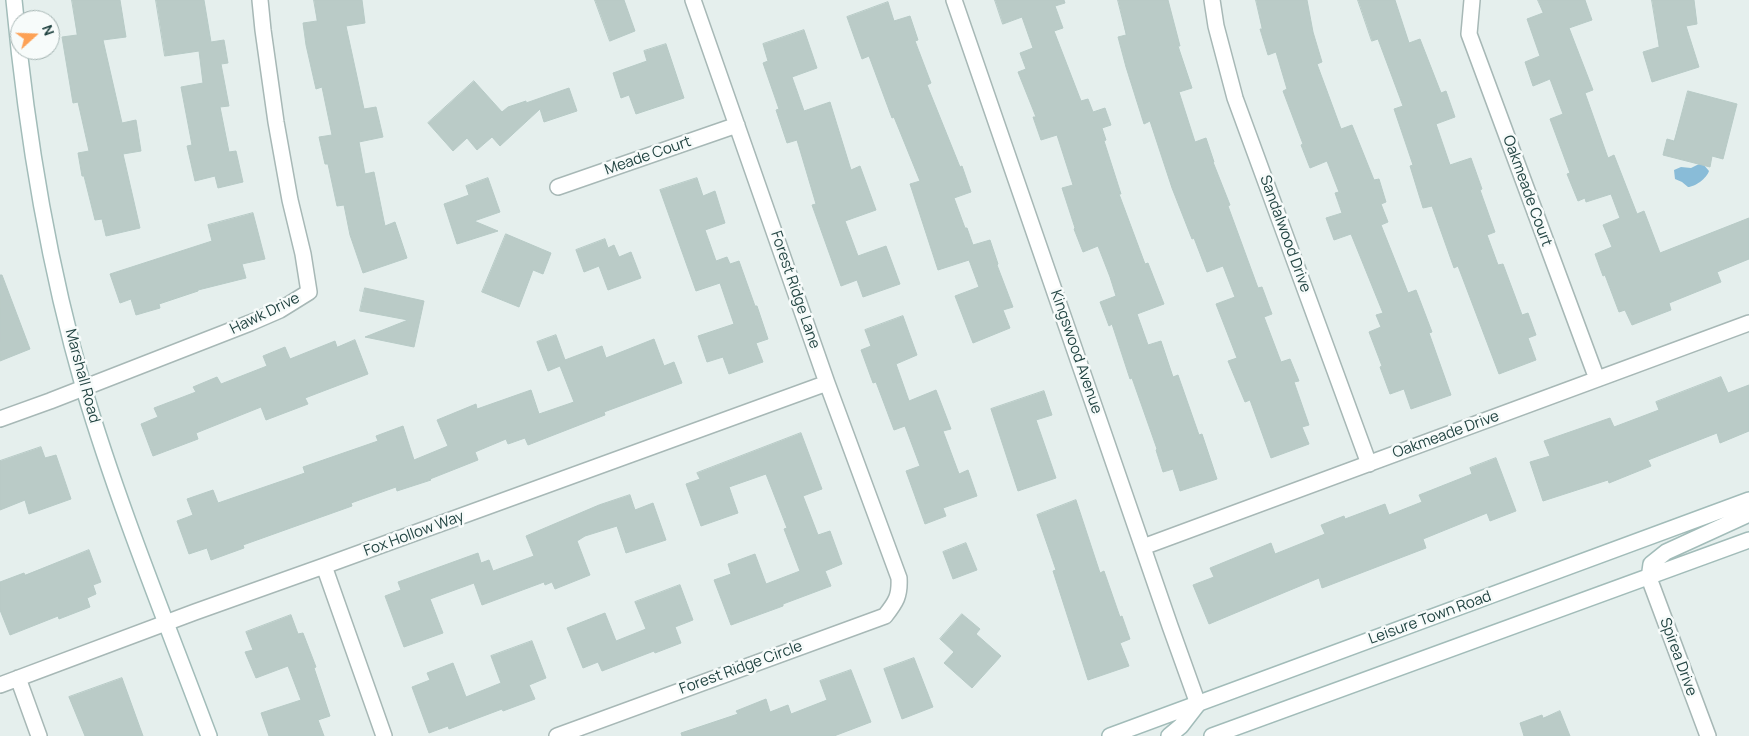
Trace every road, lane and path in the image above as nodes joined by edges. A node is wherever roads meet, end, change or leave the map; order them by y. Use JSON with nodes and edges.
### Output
{"nodes":[{"id":1,"x":14,"y":0,"type":"edge"},
{"id":2,"x":260,"y":0,"type":"edge"},
{"id":3,"x":693,"y":0,"type":"edge"},
{"id":4,"x":954,"y":0,"type":"edge"},
{"id":5,"x":1212,"y":0,"type":"edge"},
{"id":6,"x":1472,"y":0,"type":"edge"},
{"id":7,"x":738,"y":125,"type":"junction"},
{"id":8,"x":558,"y":187,"type":"dead end"},
{"id":9,"x":1749,"y":323,"type":"edge"},
{"id":10,"x":1596,"y":380,"type":"junction"},
{"id":11,"x":827,"y":382,"type":"junction"},
{"id":12,"x":84,"y":387,"type":"junction"},
{"id":13,"x":0,"y":419,"type":"edge"},
{"id":14,"x":1369,"y":464,"type":"junction"},
{"id":15,"x":1749,"y":500,"type":"edge"},
{"id":16,"x":1749,"y":514,"type":"edge"},
{"id":17,"x":1749,"y":540,"type":"edge"},
{"id":18,"x":1142,"y":547,"type":"junction"},
{"id":19,"x":324,"y":566,"type":"junction"},
{"id":20,"x":899,"y":578,"type":"joint"},
{"id":21,"x":1649,"y":578,"type":"junction"},
{"id":22,"x":166,"y":623,"type":"junction"},
{"id":23,"x":18,"y":678,"type":"junction"},
{"id":24,"x":0,"y":685,"type":"edge"},
{"id":25,"x":1198,"y":704,"type":"junction"},
{"id":26,"x":38,"y":736,"type":"edge"},
{"id":27,"x":209,"y":736,"type":"edge"},
{"id":28,"x":384,"y":736,"type":"edge"},
{"id":29,"x":557,"y":736,"type":"edge"},
{"id":30,"x":1110,"y":736,"type":"edge"},
{"id":31,"x":1169,"y":736,"type":"edge"},
{"id":32,"x":1212,"y":736,"type":"edge"},
{"id":33,"x":1708,"y":736,"type":"edge"}],
"edges":[{"from":1,"to":12,"type":"street","name":"Marshall Road"},
{"from":2,"to":12,"type":"street","name":"Hawk Drive"},
{"from":3,"to":7,"type":"street","name":"Forest Ridge Lane"},
{"from":4,"to":18,"type":"street","name":"Kingswood Avenue"},
{"from":5,"to":14,"type":"street","name":"Sandalwood Drive"},
{"from":6,"to":10,"type":"street","name":"Oakmeade Court"},
{"from":7,"to":8,"type":"street","name":"Meade Court"},
{"from":7,"to":11,"type":"street","name":"Forest Ridge Lane"},
{"from":9,"to":10,"type":"street","name":"Oakmeade Drive"},
{"from":10,"to":14,"type":"street","name":"Oakmeade Drive"},
{"from":11,"to":19,"type":"street","name":"Fox Hollow Way"},
{"from":11,"to":20,"type":"street","name":"Forest Ridge Lane"},
{"from":12,"to":13,"type":"street","name":"Hawk Drive"},
{"from":12,"to":22,"type":"street","name":"Marshall Road"},
{"from":14,"to":18,"type":"street","name":"Oakmeade Drive"},
{"from":15,"to":25,"type":"street","name":"Leisure Town Road"},
{"from":16,"to":21,"type":"street"},
{"from":17,"to":21,"type":"street"},
{"from":18,"to":25,"type":"street","name":"Kingswood Avenue"},
{"from":19,"to":22,"type":"street","name":"Fox Hollow Way"},
{"from":19,"to":28,"type":"street"},
{"from":20,"to":29,"type":"street","name":"Forest Ridge Circle"},
{"from":21,"to":32,"type":"street"},
{"from":21,"to":33,"type":"street","name":"Spirea Drive"},
{"from":22,"to":23,"type":"street","name":"Fox Hollow Way"},
{"from":22,"to":27,"type":"street","name":"Marshall Road"},
{"from":23,"to":24,"type":"street","name":"Fox Hollow Way"},
{"from":23,"to":26,"type":"street"},
{"from":25,"to":30,"type":"street","name":"Leisure Town Road"},
{"from":25,"to":31,"type":"street"}]}
